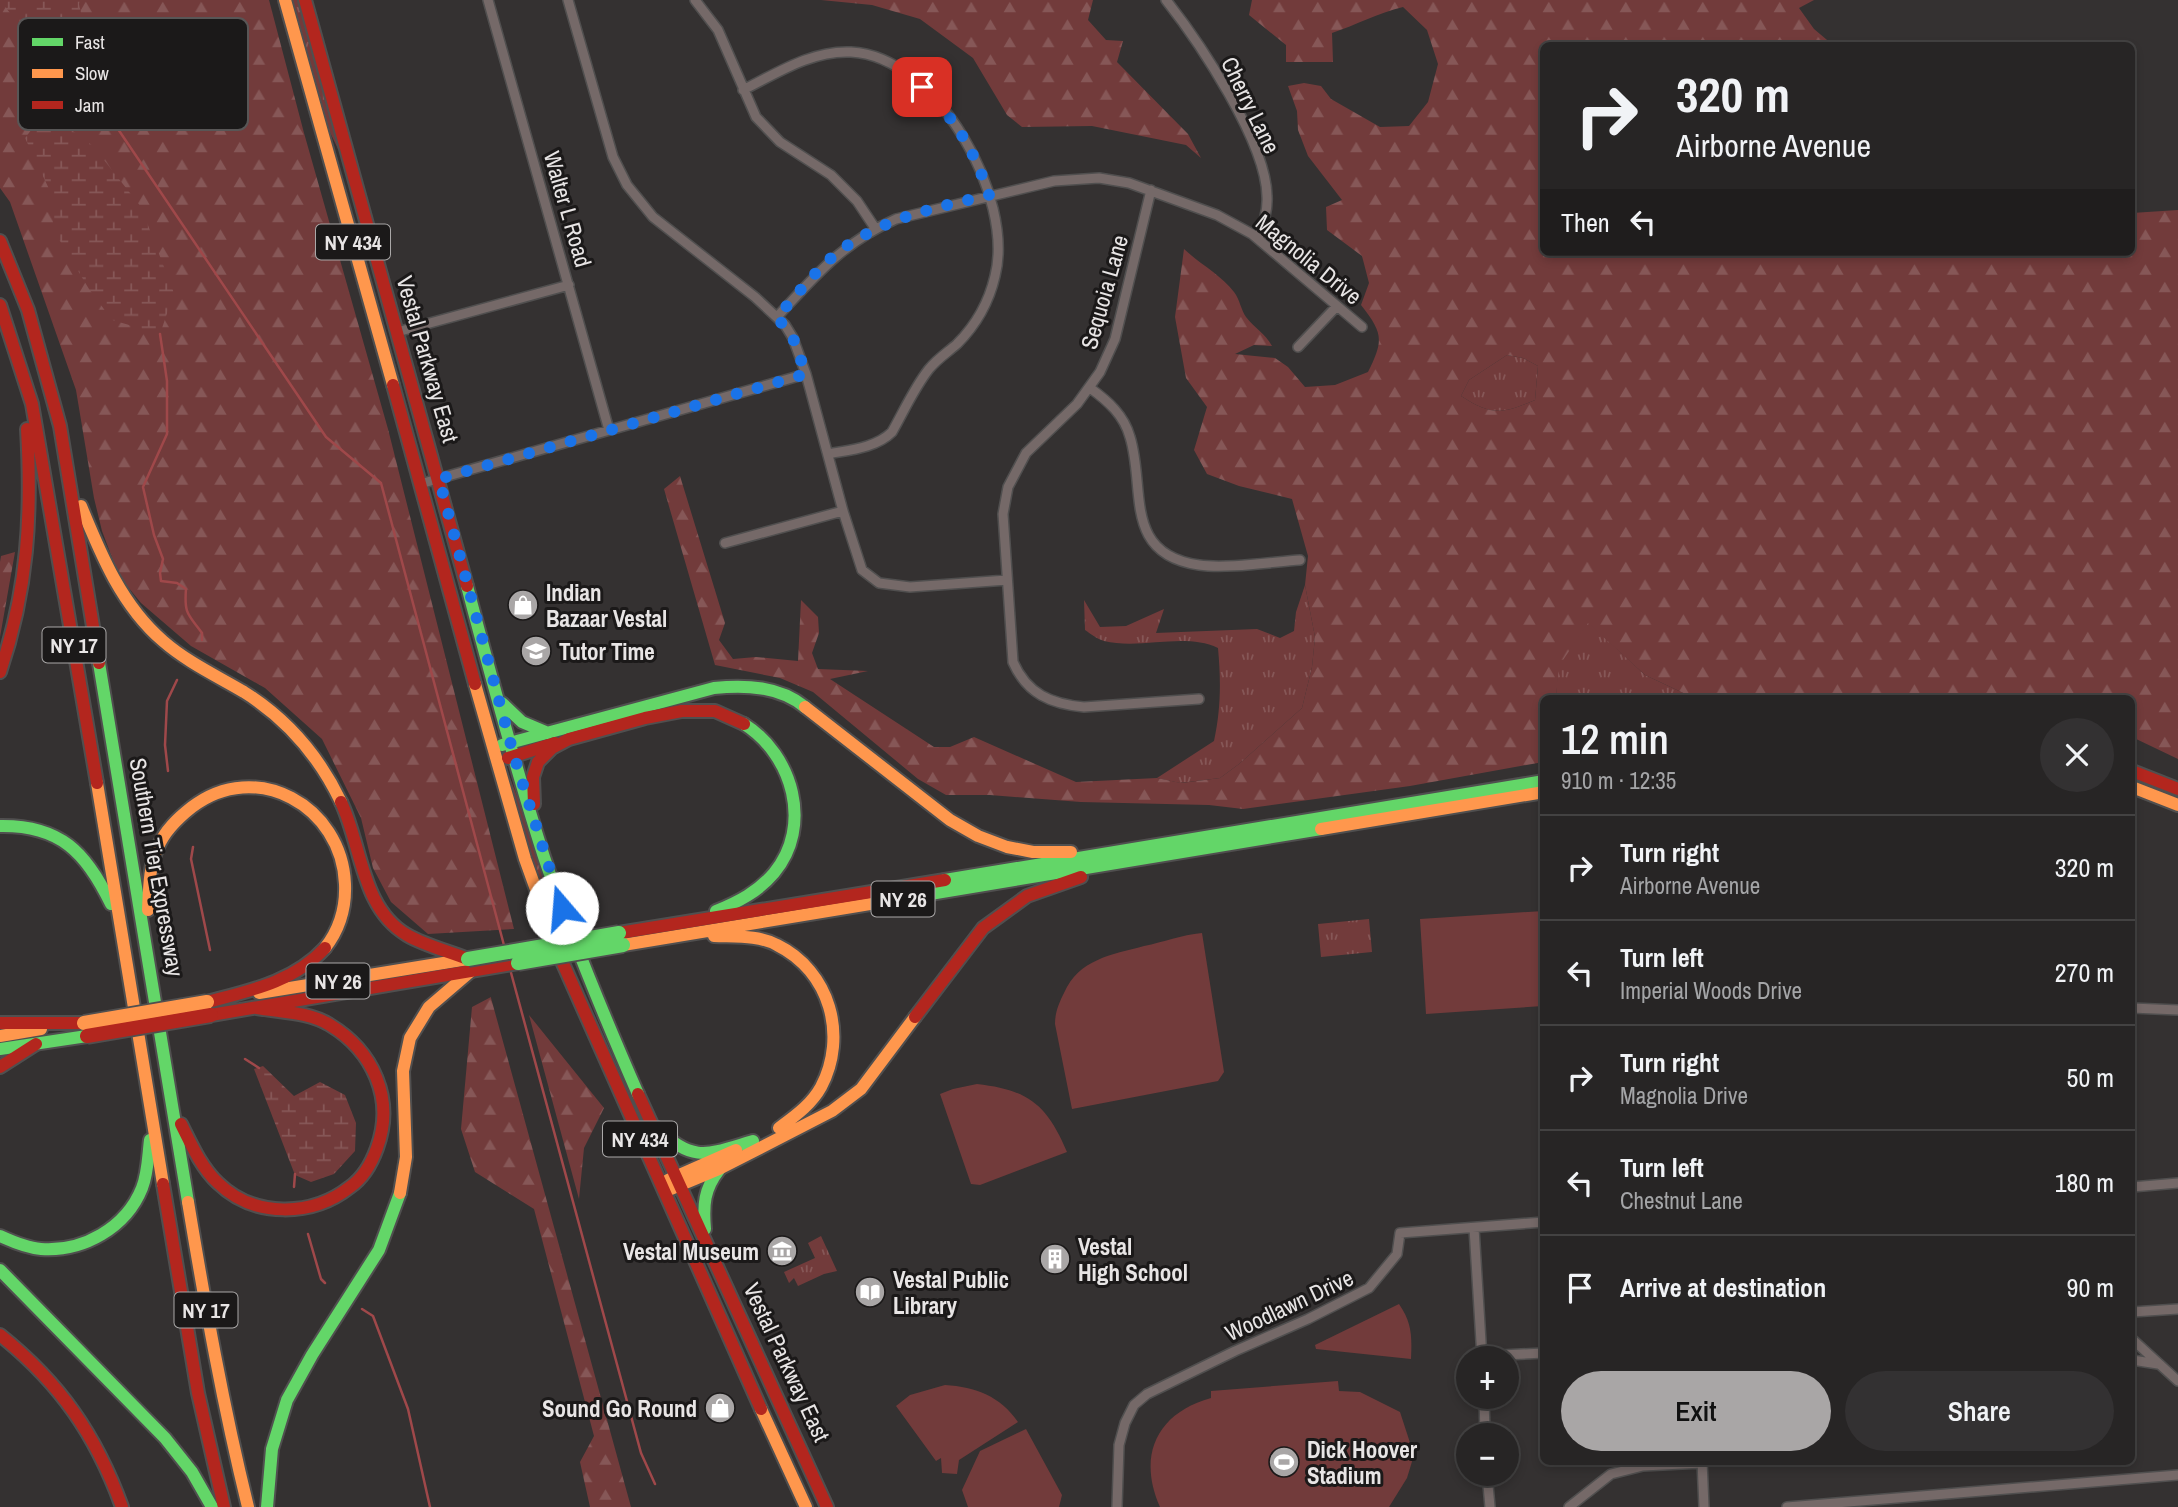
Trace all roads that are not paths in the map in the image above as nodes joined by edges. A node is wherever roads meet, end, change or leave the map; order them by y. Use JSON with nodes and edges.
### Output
{"nodes":[{"id":1,"x":285,"y":0,"type":"edge"},
{"id":2,"x":305,"y":0,"type":"edge"},
{"id":3,"x":488,"y":0,"type":"edge"},
{"id":4,"x":568,"y":0,"type":"edge"},
{"id":5,"x":695,"y":0,"type":"edge"},
{"id":6,"x":1166,"y":0,"type":"edge"},
{"id":7,"x":743,"y":90,"type":"junction"},
{"id":8,"x":1152,"y":190,"type":"junction"},
{"id":9,"x":989,"y":195,"type":"junction"},
{"id":10,"x":875,"y":228,"type":"junction"},
{"id":11,"x":1258,"y":238,"type":"junction"},
{"id":12,"x":0,"y":241,"type":"edge"},
{"id":13,"x":569,"y":285,"type":"junction"},
{"id":14,"x":0,"y":305,"type":"edge"},
{"id":15,"x":1337,"y":306,"type":"junction"},
{"id":16,"x":777,"y":317,"type":"junction"},
{"id":17,"x":1362,"y":327,"type":"dead end"},
{"id":18,"x":397,"y":332,"type":"junction"},
{"id":19,"x":1298,"y":347,"type":"dead end"},
{"id":20,"x":17,"y":353,"type":"junction"},
{"id":21,"x":806,"y":374,"type":"junction"},
{"id":22,"x":1090,"y":388,"type":"junction"},
{"id":23,"x":609,"y":430,"type":"junction"},
{"id":24,"x":828,"y":454,"type":"junction"},
{"id":25,"x":68,"y":474,"type":"junction"},
{"id":26,"x":439,"y":479,"type":"junction"},
{"id":27,"x":420,"y":484,"type":"junction"},
{"id":28,"x":843,"y":510,"type":"junction"},
{"id":29,"x":725,"y":542,"type":"dead end"},
{"id":30,"x":1300,"y":560,"type":"dead end"},
{"id":31,"x":1007,"y":580,"type":"junction"},
{"id":32,"x":0,"y":672,"type":"edge"},
{"id":33,"x":1199,"y":699,"type":"dead end"},
{"id":34,"x":499,"y":700,"type":"junction"},
{"id":35,"x":553,"y":738,"type":"junction"},
{"id":36,"x":492,"y":747,"type":"junction"},
{"id":37,"x":512,"y":750,"type":"junction"},
{"id":38,"x":496,"y":762,"type":"junction"},
{"id":39,"x":2135,"y":772,"type":"edge"},
{"id":40,"x":1540,"y":782,"type":"edge"},
{"id":41,"x":2135,"y":788,"type":"edge"},
{"id":42,"x":2178,"y":789,"type":"edge"},
{"id":43,"x":1540,"y":793,"type":"edge"},
{"id":44,"x":2178,"y":805,"type":"edge"},
{"id":45,"x":535,"y":826,"type":"junction"},
{"id":46,"x":0,"y":827,"type":"edge"},
{"id":47,"x":1118,"y":857,"type":"junction"},
{"id":48,"x":685,"y":929,"type":"junction"},
{"id":49,"x":145,"y":934,"type":"junction"},
{"id":50,"x":123,"y":940,"type":"junction"},
{"id":51,"x":470,"y":965,"type":"junction"},
{"id":52,"x":257,"y":1008,"type":"junction"},
{"id":53,"x":2135,"y":1008,"type":"edge"},
{"id":54,"x":209,"y":1009,"type":"junction"},
{"id":55,"x":2178,"y":1010,"type":"edge"},
{"id":56,"x":0,"y":1023,"type":"edge"},
{"id":57,"x":85,"y":1029,"type":"junction"},
{"id":58,"x":0,"y":1036,"type":"edge"},
{"id":59,"x":36,"y":1044,"type":"junction"},
{"id":60,"x":0,"y":1049,"type":"edge"},
{"id":61,"x":0,"y":1066,"type":"edge"},
{"id":62,"x":174,"y":1110,"type":"junction"},
{"id":63,"x":152,"y":1115,"type":"junction"},
{"id":64,"x":651,"y":1122,"type":"junction"},
{"id":65,"x":753,"y":1141,"type":"junction"},
{"id":66,"x":719,"y":1169,"type":"junction"},
{"id":67,"x":678,"y":1181,"type":"junction"},
{"id":68,"x":2178,"y":1183,"type":"edge"},
{"id":69,"x":2135,"y":1187,"type":"edge"},
{"id":70,"x":662,"y":1188,"type":"junction"},
{"id":71,"x":1540,"y":1222,"type":"edge"},
{"id":72,"x":1474,"y":1228,"type":"junction"},
{"id":73,"x":0,"y":1236,"type":"edge"},
{"id":74,"x":707,"y":1243,"type":"junction"},
{"id":75,"x":0,"y":1270,"type":"edge"},
{"id":76,"x":2178,"y":1309,"type":"edge"},
{"id":77,"x":2135,"y":1312,"type":"edge"},
{"id":78,"x":0,"y":1335,"type":"edge"},
{"id":79,"x":2135,"y":1342,"type":"edge"},
{"id":80,"x":1481,"y":1346,"type":"edge"},
{"id":81,"x":1540,"y":1353,"type":"edge"},
{"id":82,"x":1519,"y":1355,"type":"edge"},
{"id":83,"x":2135,"y":1361,"type":"edge"},
{"id":84,"x":2160,"y":1365,"type":"junction"},
{"id":85,"x":2178,"y":1381,"type":"edge"},
{"id":86,"x":1658,"y":1465,"type":"edge"},
{"id":87,"x":1702,"y":1465,"type":"edge"},
{"id":88,"x":2178,"y":1475,"type":"edge"},
{"id":89,"x":1488,"y":1486,"type":"edge"},
{"id":90,"x":122,"y":1507,"type":"edge"},
{"id":91,"x":212,"y":1507,"type":"edge"},
{"id":92,"x":224,"y":1507,"type":"edge"},
{"id":93,"x":248,"y":1507,"type":"edge"},
{"id":94,"x":267,"y":1507,"type":"edge"},
{"id":95,"x":806,"y":1507,"type":"edge"},
{"id":96,"x":827,"y":1507,"type":"edge"},
{"id":97,"x":1117,"y":1507,"type":"edge"},
{"id":98,"x":1490,"y":1507,"type":"edge"},
{"id":99,"x":1569,"y":1507,"type":"edge"},
{"id":100,"x":1704,"y":1507,"type":"edge"},
{"id":101,"x":1787,"y":1507,"type":"edge"}],
"edges":[{"from":1,"to":27,"type":"main road","name":"Vestal Parkway East","number":"NY 434"},
{"from":2,"to":18,"type":"main road","name":"Vestal Parkway East","number":"NY 434"},
{"from":3,"to":13,"type":"street","name":"Walter L Road"},
{"from":4,"to":16,"type":"street"},
{"from":5,"to":7,"type":"street"},
{"from":6,"to":11,"type":"street","name":"Cherry Lane"},
{"from":7,"to":9,"type":"street"},
{"from":7,"to":10,"type":"street"},
{"from":8,"to":9,"type":"street","name":"Magnolia Drive"},
{"from":8,"to":11,"type":"street","name":"Magnolia Drive"},
{"from":8,"to":22,"type":"street","name":"Sequoia Lane"},
{"from":9,"to":10,"type":"street","name":"Magnolia Drive"},
{"from":9,"to":24,"type":"street"},
{"from":10,"to":16,"type":"street","name":"Magnolia Drive"},
{"from":11,"to":15,"type":"street","name":"Magnolia Drive"},
{"from":12,"to":25,"type":"main road","name":"Southern Tier Expressway","number":"NY 17"},
{"from":13,"to":18,"type":"street"},
{"from":13,"to":23,"type":"street","name":"Walter L Road"},
{"from":14,"to":20,"type":"main road","name":"Southern Tier Expressway","number":"NY 17"},
{"from":15,"to":17,"type":"street","name":"Magnolia Drive"},
{"from":15,"to":19,"type":"street"},
{"from":16,"to":21,"type":"street"},
{"from":18,"to":26,"type":"main road","name":"Vestal Parkway East","number":"NY 434"},
{"from":20,"to":32,"type":"main road"},
{"from":20,"to":50,"type":"main road","name":"Southern Tier Expressway","number":"NY 17"},
{"from":21,"to":23,"type":"street"},
{"from":21,"to":24,"type":"street"},
{"from":22,"to":30,"type":"street"},
{"from":22,"to":31,"type":"street","name":"Sequoia Lane"},
{"from":23,"to":26,"type":"street"},
{"from":24,"to":28,"type":"street"},
{"from":25,"to":49,"type":"main road","name":"Southern Tier Expressway","number":"NY 17"},
{"from":25,"to":51,"type":"main road"},
{"from":26,"to":27,"type":"street"},
{"from":26,"to":34,"type":"main road","name":"Vestal Parkway East","number":"NY 434"},
{"from":27,"to":36,"type":"main road","name":"Vestal Parkway East","number":"NY 434"},
{"from":28,"to":29,"type":"street"},
{"from":28,"to":31,"type":"street"},
{"from":31,"to":33,"type":"street","name":"Sequoia Lane"},
{"from":34,"to":35,"type":"main road"},
{"from":34,"to":37,"type":"main road","name":"Vestal Parkway East","number":"NY 434"},
{"from":35,"to":37,"type":"main road"},
{"from":35,"to":45,"type":"main road"},
{"from":35,"to":47,"type":"main road"},
{"from":35,"to":48,"type":"main road"},
{"from":36,"to":37,"type":"main road"},
{"from":36,"to":38,"type":"main road","name":"Vestal Parkway East","number":"NY 434"},
{"from":37,"to":38,"type":"main road"},
{"from":37,"to":45,"type":"main road","name":"Vestal Parkway East","number":"NY 434"},
{"from":38,"to":70,"type":"main road","name":"Vestal Parkway East","number":"NY 434"},
{"from":39,"to":42,"type":"main road"},
{"from":40,"to":47,"type":"main road","number":"NY 26"},
{"from":41,"to":44,"type":"main road"},
{"from":43,"to":47,"type":"main road","number":"NY 26"},
{"from":45,"to":64,"type":"main road","name":"Vestal Parkway East","number":"NY 434"},
{"from":46,"to":50,"type":"main road"},
{"from":47,"to":48,"type":"main road","number":"NY 26"},
{"from":47,"to":66,"type":"main road"},
{"from":48,"to":51,"type":"main road","number":"NY 26","bridge":true},
{"from":48,"to":65,"type":"main road"},
{"from":49,"to":54,"type":"main road"},
{"from":49,"to":62,"type":"main road","name":"Southern Tier Expressway","number":"NY 17"},
{"from":50,"to":63,"type":"main road","name":"Southern Tier Expressway","number":"NY 17"},
{"from":51,"to":52,"type":"main road","number":"NY 26"},
{"from":51,"to":54,"type":"main road","number":"NY 26"},
{"from":51,"to":94,"type":"main road"},
{"from":52,"to":54,"type":"main road","number":"NY 26"},
{"from":52,"to":62,"type":"main road"},
{"from":53,"to":55,"type":"street"},
{"from":54,"to":57,"type":"main road","number":"NY 26","bridge":true},
{"from":56,"to":57,"type":"main road"},
{"from":57,"to":58,"type":"main road","number":"NY 26"},
{"from":57,"to":59,"type":"main road","number":"NY 26"},
{"from":59,"to":60,"type":"main road","number":"NY 26"},
{"from":59,"to":61,"type":"main road"},
{"from":62,"to":93,"type":"main road","name":"Southern Tier Expressway","number":"NY 17"},
{"from":63,"to":73,"type":"main road"},
{"from":63,"to":92,"type":"main road","name":"Southern Tier Expressway","number":"NY 17"},
{"from":64,"to":65,"type":"main road"},
{"from":64,"to":67,"type":"main road","name":"Vestal Parkway East","number":"NY 434"},
{"from":65,"to":67,"type":"main road"},
{"from":66,"to":67,"type":"main road"},
{"from":66,"to":74,"type":"main road"},
{"from":67,"to":70,"type":"main road"},
{"from":67,"to":74,"type":"main road","name":"Vestal Parkway East","number":"NY 434"},
{"from":68,"to":69,"type":"street"},
{"from":70,"to":95,"type":"main road","name":"Vestal Parkway East","number":"NY 434"},
{"from":71,"to":72,"type":"street","name":"Woodlawn Drive"},
{"from":72,"to":80,"type":"street"},
{"from":72,"to":97,"type":"street","name":"Woodlawn Drive"},
{"from":74,"to":96,"type":"main road","name":"Vestal Parkway East","number":"NY 434"},
{"from":75,"to":91,"type":"main road"},
{"from":76,"to":77,"type":"street"},
{"from":78,"to":90,"type":"main road"},
{"from":79,"to":84,"type":"street"},
{"from":81,"to":82,"type":"street"},
{"from":83,"to":84,"type":"street"},
{"from":84,"to":85,"type":"street"},
{"from":86,"to":99,"type":"street"},
{"from":87,"to":100,"type":"street"},
{"from":88,"to":101,"type":"street"},
{"from":89,"to":98,"type":"street"}]}
